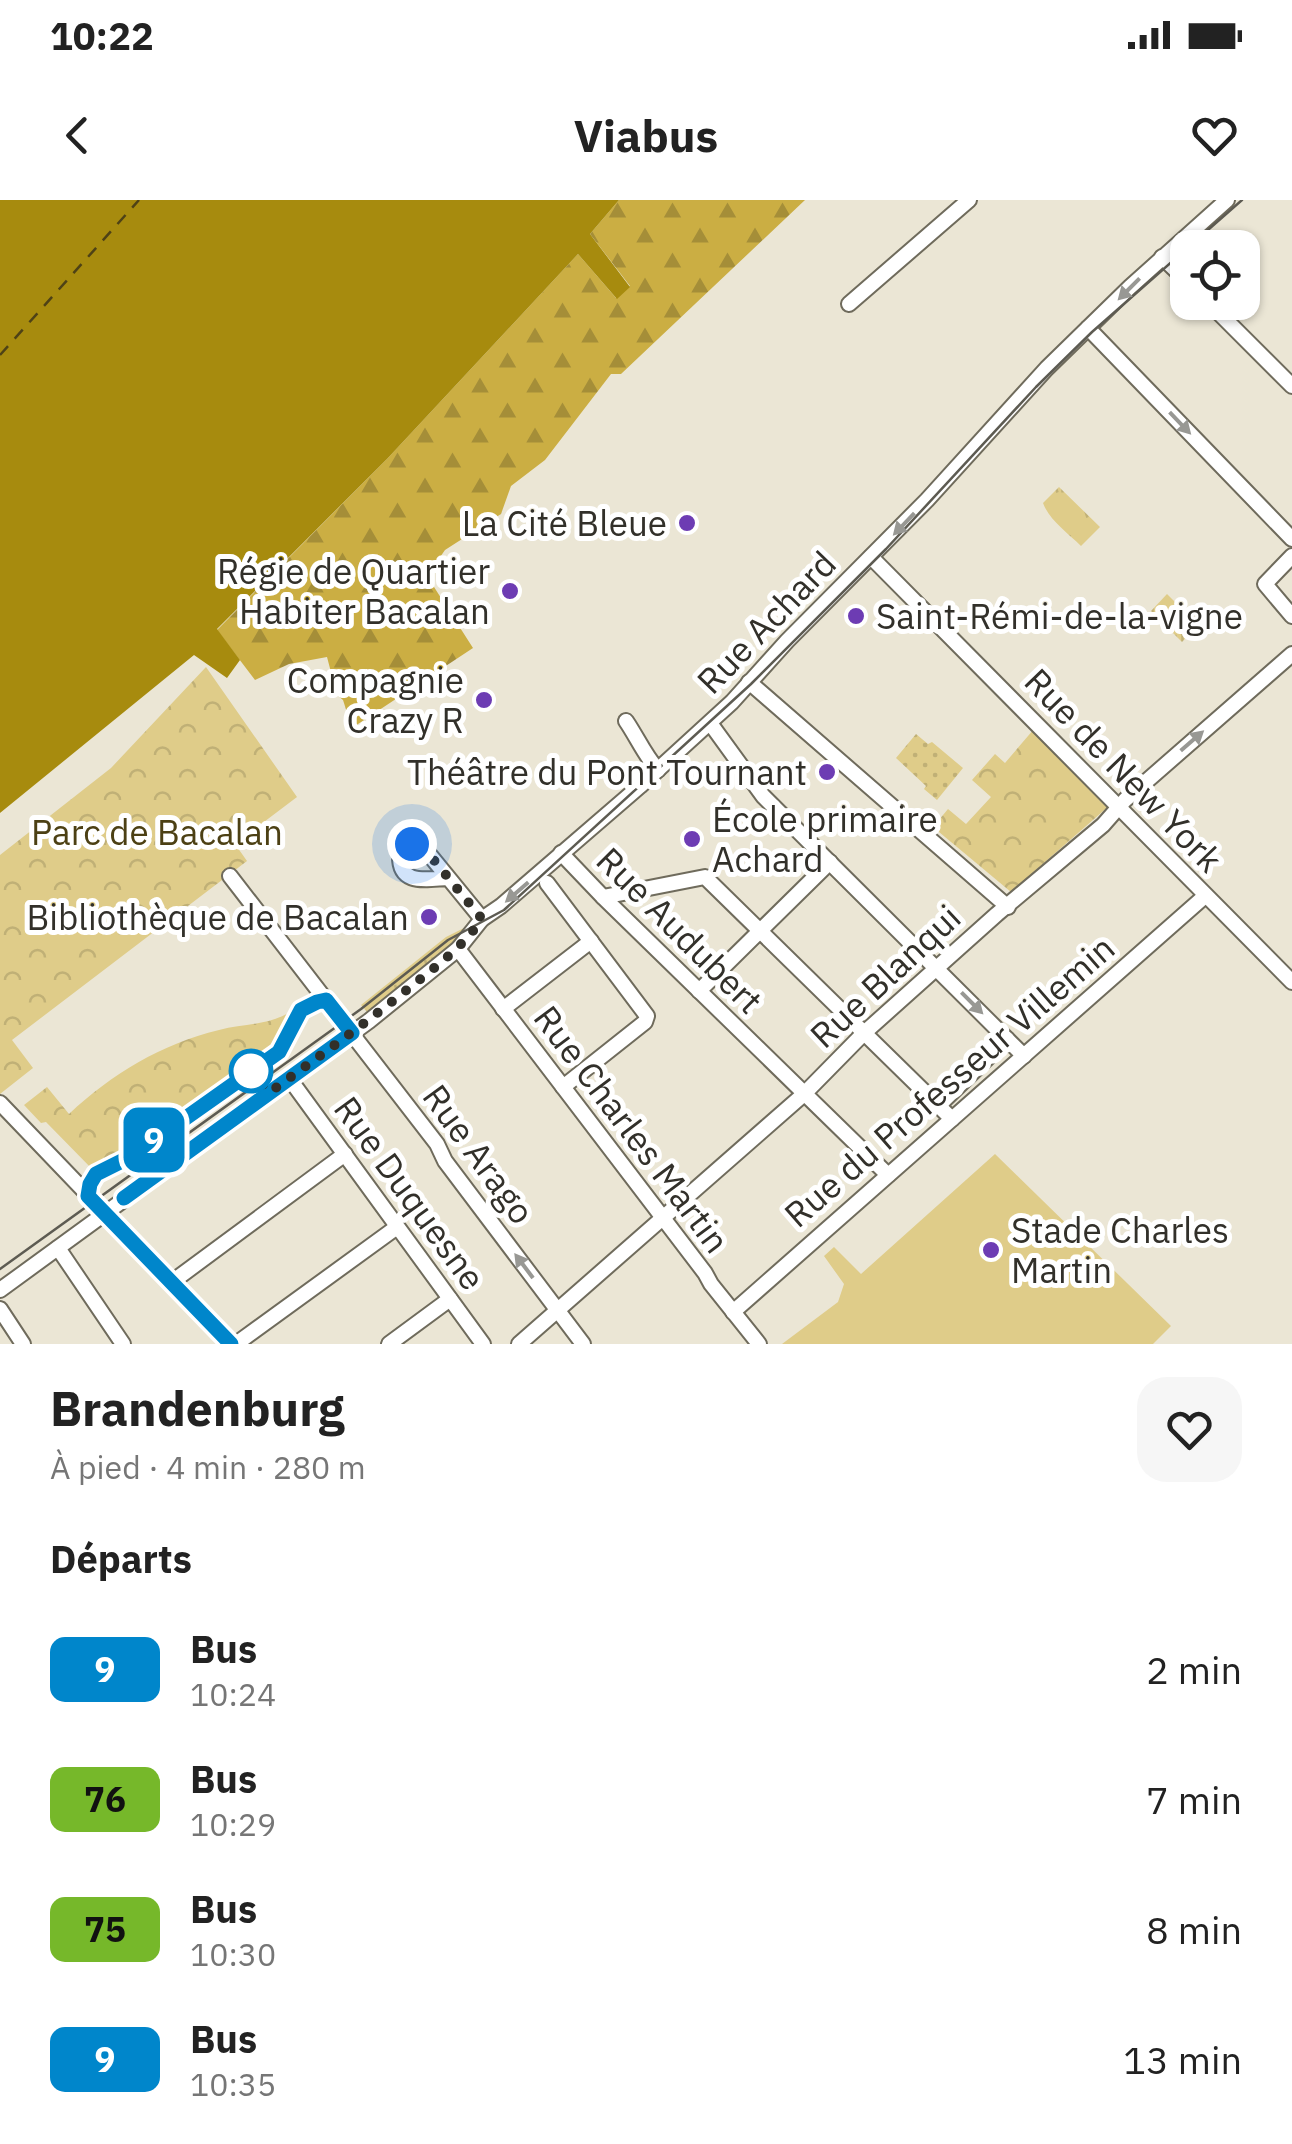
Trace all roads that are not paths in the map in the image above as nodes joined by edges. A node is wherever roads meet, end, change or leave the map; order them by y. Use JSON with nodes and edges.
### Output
{"nodes":[{"id":1,"x":969,"y":200,"type":"edge"},
{"id":2,"x":1227,"y":200,"type":"edge"},
{"id":3,"x":1162,"y":257,"type":"junction"},
{"id":4,"x":1170,"y":265,"type":"edge"},
{"id":5,"x":849,"y":304,"type":"dead end"},
{"id":6,"x":1226,"y":320,"type":"edge"},
{"id":7,"x":1088,"y":328,"type":"junction"},
{"id":8,"x":1292,"y":386,"type":"edge"},
{"id":9,"x":1292,"y":539,"type":"edge"},
{"id":10,"x":1292,"y":556,"type":"edge"},
{"id":11,"x":871,"y":557,"type":"junction"},
{"id":12,"x":1292,"y":616,"type":"edge"},
{"id":13,"x":1292,"y":654,"type":"edge"},
{"id":14,"x":749,"y":682,"type":"junction"},
{"id":15,"x":626,"y":721,"type":"dead end"},
{"id":16,"x":710,"y":723,"type":"junction"},
{"id":17,"x":658,"y":770,"type":"junction"},
{"id":18,"x":1120,"y":806,"type":"junction"},
{"id":19,"x":561,"y":852,"type":"junction"},
{"id":20,"x":830,"y":862,"type":"junction"},
{"id":21,"x":230,"y":876,"type":"dead end"},
{"id":22,"x":448,"y":878,"type":"dead end"},
{"id":23,"x":552,"y":890,"type":"dead end"},
{"id":24,"x":1205,"y":896,"type":"junction"},
{"id":25,"x":603,"y":897,"type":"junction"},
{"id":26,"x":1008,"y":907,"type":"junction"},
{"id":27,"x":482,"y":919,"type":"junction"},
{"id":28,"x":760,"y":931,"type":"junction"},
{"id":29,"x":590,"y":941,"type":"junction"},
{"id":30,"x":458,"y":949,"type":"junction"},
{"id":31,"x":937,"y":968,"type":"junction"},
{"id":32,"x":1292,"y":982,"type":"edge"},
{"id":33,"x":699,"y":991,"type":"junction"},
{"id":34,"x":503,"y":1009,"type":"junction"},
{"id":35,"x":352,"y":1033,"type":"junction"},
{"id":36,"x":864,"y":1033,"type":"junction"},
{"id":37,"x":1007,"y":1038,"type":"junction"},
{"id":38,"x":1024,"y":1056,"type":"junction"},
{"id":39,"x":289,"y":1078,"type":"junction"},
{"id":40,"x":564,"y":1087,"type":"junction"},
{"id":41,"x":804,"y":1094,"type":"junction"},
{"id":42,"x":0,"y":1104,"type":"edge"},
{"id":43,"x":938,"y":1106,"type":"junction"},
{"id":44,"x":952,"y":1119,"type":"junction"},
{"id":45,"x":345,"y":1154,"type":"junction"},
{"id":46,"x":888,"y":1176,"type":"junction"},
{"id":47,"x":105,"y":1212,"type":"junction"},
{"id":48,"x":663,"y":1218,"type":"junction"},
{"id":49,"x":398,"y":1227,"type":"junction"},
{"id":50,"x":58,"y":1248,"type":"junction"},
{"id":51,"x":172,"y":1282,"type":"junction"},
{"id":52,"x":0,"y":1290,"type":"edge"},
{"id":53,"x":450,"y":1300,"type":"junction"},
{"id":54,"x":0,"y":1309,"type":"edge"},
{"id":55,"x":557,"y":1310,"type":"junction"},
{"id":56,"x":733,"y":1312,"type":"junction"},
{"id":57,"x":23,"y":1344,"type":"edge"},
{"id":58,"x":123,"y":1344,"type":"edge"},
{"id":59,"x":234,"y":1344,"type":"edge"},
{"id":60,"x":389,"y":1344,"type":"edge"},
{"id":61,"x":483,"y":1344,"type":"edge"},
{"id":62,"x":520,"y":1344,"type":"edge"},
{"id":63,"x":583,"y":1344,"type":"edge"},
{"id":64,"x":759,"y":1344,"type":"edge"}],
"edges":[{"from":1,"to":5,"type":"street"},
{"from":2,"to":3,"type":"street","name":"Rue Achard"},
{"from":3,"to":4,"type":"street"},
{"from":3,"to":7,"type":"street","name":"Rue Achard","one_way":true},
{"from":6,"to":8,"type":"street"},
{"from":7,"to":9,"type":"street","one_way":true},
{"from":7,"to":11,"type":"street","name":"Rue Achard","one_way":true},
{"from":10,"to":12,"type":"street"},
{"from":11,"to":14,"type":"street","name":"Rue Achard"},
{"from":11,"to":18,"type":"street","name":"Rue de New York"},
{"from":18,"to":13,"type":"street","name":"Rue Blanqui","one_way":true},
{"from":14,"to":16,"type":"street","name":"Rue Achard"},
{"from":14,"to":26,"type":"street"},
{"from":15,"to":17,"type":"street"},
{"from":16,"to":17,"type":"street","name":"Rue Achard"},
{"from":16,"to":20,"type":"street"},
{"from":17,"to":19,"type":"street","name":"Rue Achard"},
{"from":18,"to":24,"type":"street","name":"Rue de New York"},
{"from":18,"to":26,"type":"street","name":"Rue Blanqui"},
{"from":19,"to":25,"type":"street","name":"Rue Audubert"},
{"from":19,"to":27,"type":"street","name":"Rue Achard","one_way":true},
{"from":20,"to":28,"type":"street"},
{"from":20,"to":31,"type":"street"},
{"from":21,"to":35,"type":"street","name":"Rue Arago"},
{"from":22,"to":27,"type":"street"},
{"from":23,"to":29,"type":"street"},
{"from":24,"to":32,"type":"street","name":"Rue de New York"},
{"from":24,"to":38,"type":"street","name":"Rue du Professeur Villemin"},
{"from":25,"to":28,"type":"street"},
{"from":25,"to":33,"type":"street","name":"Rue Audubert"},
{"from":26,"to":31,"type":"street","name":"Rue Blanqui"},
{"from":27,"to":30,"type":"street","name":"Rue Achard"},
{"from":28,"to":33,"type":"street"},
{"from":28,"to":36,"type":"street"},
{"from":29,"to":34,"type":"street"},
{"from":29,"to":40,"type":"street"},
{"from":30,"to":34,"type":"street","name":"Rue Charles Martin"},
{"from":30,"to":35,"type":"street","name":"Rue Achard"},
{"from":31,"to":36,"type":"street","name":"Rue Blanqui"},
{"from":31,"to":37,"type":"street","one_way":true},
{"from":33,"to":41,"type":"street","name":"Rue Audubert"},
{"from":34,"to":40,"type":"street","name":"Rue Charles Martin"},
{"from":35,"to":39,"type":"street","name":"Rue Achard"},
{"from":55,"to":35,"type":"street","name":"Rue Arago","one_way":true},
{"from":36,"to":41,"type":"street","name":"Rue Blanqui"},
{"from":36,"to":43,"type":"street"},
{"from":37,"to":38,"type":"street"},
{"from":37,"to":43,"type":"street"},
{"from":38,"to":44,"type":"street","name":"Rue du Professeur Villemin"},
{"from":39,"to":45,"type":"street","name":"Rue Duquesne"},
{"from":39,"to":47,"type":"street","name":"Rue Achard"},
{"from":40,"to":48,"type":"street","name":"Rue Charles Martin"},
{"from":41,"to":46,"type":"street","name":"Rue Audubert"},
{"from":41,"to":48,"type":"street","name":"Rue Blanqui"},
{"from":42,"to":47,"type":"street"},
{"from":43,"to":44,"type":"street"},
{"from":44,"to":46,"type":"street","name":"Rue du Professeur Villemin"},
{"from":45,"to":49,"type":"street","name":"Rue Duquesne"},
{"from":45,"to":51,"type":"street"},
{"from":46,"to":56,"type":"street","name":"Rue du Professeur Villemin"},
{"from":47,"to":50,"type":"street","name":"Rue Achard"},
{"from":47,"to":51,"type":"street"},
{"from":48,"to":55,"type":"street","name":"Rue Blanqui"},
{"from":48,"to":56,"type":"street","name":"Rue Charles Martin"},
{"from":49,"to":53,"type":"street","name":"Rue Duquesne"},
{"from":49,"to":59,"type":"street"},
{"from":50,"to":52,"type":"street","name":"Rue Achard"},
{"from":50,"to":58,"type":"street"},
{"from":51,"to":59,"type":"street"},
{"from":53,"to":60,"type":"street"},
{"from":53,"to":61,"type":"street","name":"Rue Duquesne"},
{"from":54,"to":57,"type":"street"},
{"from":55,"to":62,"type":"street","name":"Rue Blanqui"},
{"from":55,"to":63,"type":"street","name":"Rue Arago"},
{"from":56,"to":64,"type":"street","name":"Rue Charles Martin"}]}
